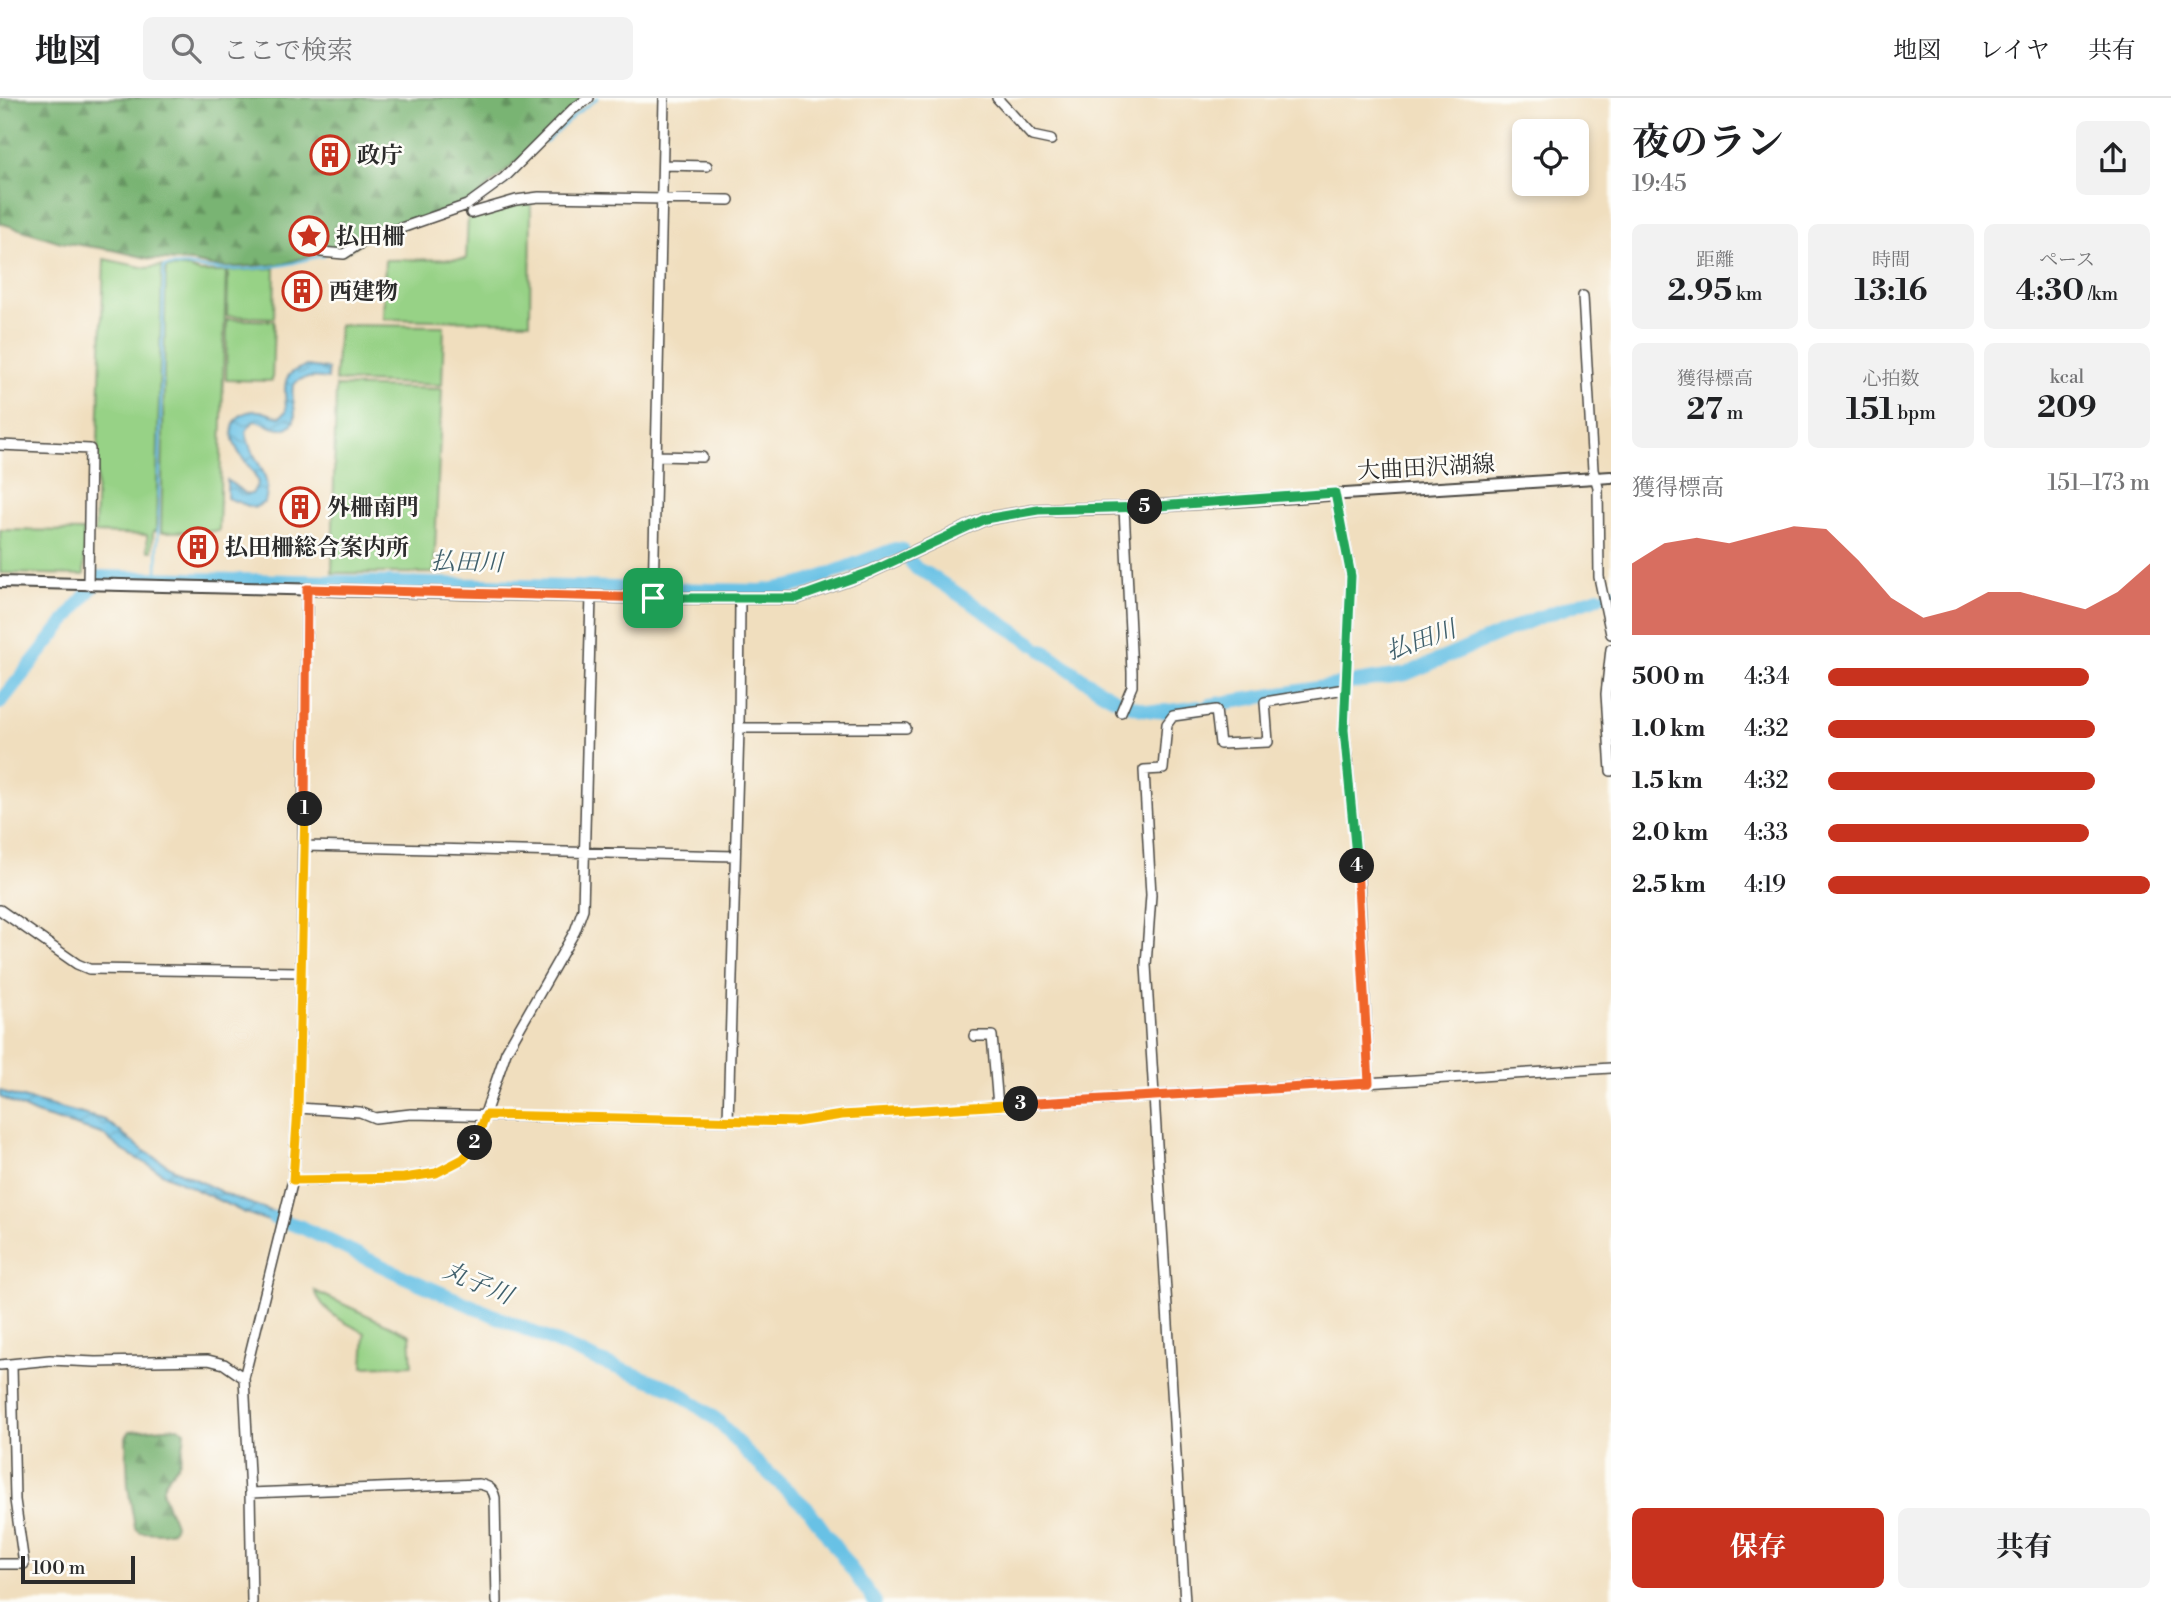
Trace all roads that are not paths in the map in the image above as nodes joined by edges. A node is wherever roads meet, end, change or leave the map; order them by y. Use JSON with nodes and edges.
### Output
{"nodes":[{"id":1,"x":589,"y":98,"type":"edge"},
{"id":2,"x":664,"y":98,"type":"edge"},
{"id":3,"x":997,"y":98,"type":"edge"},
{"id":4,"x":1051,"y":140,"type":"dead end"},
{"id":5,"x":664,"y":164,"type":"junction"},
{"id":6,"x":707,"y":166,"type":"dead end"},
{"id":7,"x":663,"y":199,"type":"junction"},
{"id":8,"x":729,"y":200,"type":"dead end"},
{"id":9,"x":471,"y":213,"type":"dead end"},
{"id":10,"x":321,"y":252,"type":"dead end"},
{"id":11,"x":1583,"y":296,"type":"dead end"},
{"id":12,"x":0,"y":445,"type":"edge"},
{"id":13,"x":656,"y":456,"type":"junction"},
{"id":14,"x":702,"y":457,"type":"dead end"},
{"id":15,"x":1611,"y":477,"type":"edge"},
{"id":16,"x":1596,"y":478,"type":"junction"},
{"id":17,"x":1335,"y":493,"type":"junction"},
{"id":18,"x":1124,"y":508,"type":"junction"},
{"id":19,"x":0,"y":582,"type":"edge"},
{"id":20,"x":91,"y":585,"type":"junction"},
{"id":21,"x":307,"y":589,"type":"junction"},
{"id":22,"x":591,"y":595,"type":"junction"},
{"id":23,"x":653,"y":597,"type":"junction"},
{"id":24,"x":740,"y":599,"type":"junction"},
{"id":25,"x":1611,"y":634,"type":"edge"},
{"id":26,"x":1611,"y":649,"type":"edge"},
{"id":27,"x":1345,"y":689,"type":"junction"},
{"id":28,"x":1121,"y":712,"type":"dead end"},
{"id":29,"x":739,"y":728,"type":"junction"},
{"id":30,"x":906,"y":728,"type":"dead end"},
{"id":31,"x":1611,"y":771,"type":"edge"},
{"id":32,"x":304,"y":846,"type":"junction"},
{"id":33,"x":585,"y":852,"type":"junction"},
{"id":34,"x":735,"y":856,"type":"junction"},
{"id":35,"x":0,"y":910,"type":"edge"},
{"id":36,"x":301,"y":972,"type":"junction"},
{"id":37,"x":974,"y":1036,"type":"dead end"},
{"id":38,"x":1611,"y":1068,"type":"edge"},
{"id":39,"x":1369,"y":1083,"type":"junction"},
{"id":40,"x":1153,"y":1097,"type":"junction"},
{"id":41,"x":998,"y":1106,"type":"junction"},
{"id":42,"x":298,"y":1108,"type":"junction"},
{"id":43,"x":486,"y":1115,"type":"junction"},
{"id":44,"x":729,"y":1121,"type":"junction"},
{"id":45,"x":292,"y":1182,"type":"junction"},
{"id":46,"x":0,"y":1365,"type":"edge"},
{"id":47,"x":12,"y":1365,"type":"junction"},
{"id":48,"x":244,"y":1378,"type":"junction"},
{"id":49,"x":250,"y":1493,"type":"junction"},
{"id":50,"x":0,"y":1564,"type":"edge"},
{"id":51,"x":252,"y":1602,"type":"edge"},
{"id":52,"x":497,"y":1602,"type":"edge"},
{"id":53,"x":1185,"y":1602,"type":"edge"}],
"edges":[{"from":1,"to":10,"type":"street"},
{"from":2,"to":5,"type":"street"},
{"from":3,"to":4,"type":"street"},
{"from":5,"to":6,"type":"street"},
{"from":5,"to":7,"type":"street"},
{"from":7,"to":8,"type":"street"},
{"from":7,"to":9,"type":"street"},
{"from":7,"to":13,"type":"street"},
{"from":11,"to":16,"type":"street"},
{"from":12,"to":20,"type":"street"},
{"from":13,"to":14,"type":"street"},
{"from":13,"to":23,"type":"street"},
{"from":15,"to":16,"type":"main road","name":"大曲田沢湖線"},
{"from":16,"to":17,"type":"main road","name":"大曲田沢湖線"},
{"from":16,"to":25,"type":"street"},
{"from":17,"to":18,"type":"main road","name":"大曲田沢湖線"},
{"from":17,"to":27,"type":"street"},
{"from":18,"to":24,"type":"main road","name":"大曲田沢湖線"},
{"from":18,"to":28,"type":"street"},
{"from":19,"to":20,"type":"main road","name":"大曲田沢湖線"},
{"from":20,"to":21,"type":"main road","name":"大曲田沢湖線"},
{"from":21,"to":22,"type":"main road","name":"大曲田沢湖線"},
{"from":21,"to":32,"type":"street"},
{"from":22,"to":23,"type":"main road","name":"大曲田沢湖線"},
{"from":22,"to":33,"type":"street"},
{"from":23,"to":24,"type":"main road","name":"大曲田沢湖線"},
{"from":24,"to":29,"type":"street"},
{"from":26,"to":31,"type":"street"},
{"from":27,"to":39,"type":"street"},
{"from":27,"to":40,"type":"street"},
{"from":29,"to":30,"type":"street"},
{"from":29,"to":34,"type":"street"},
{"from":32,"to":33,"type":"street"},
{"from":32,"to":36,"type":"street"},
{"from":33,"to":34,"type":"street"},
{"from":33,"to":43,"type":"street"},
{"from":34,"to":44,"type":"street"},
{"from":35,"to":36,"type":"street"},
{"from":36,"to":42,"type":"street"},
{"from":37,"to":41,"type":"street"},
{"from":38,"to":39,"type":"street"},
{"from":39,"to":40,"type":"street"},
{"from":40,"to":41,"type":"street"},
{"from":40,"to":53,"type":"street"},
{"from":41,"to":44,"type":"street"},
{"from":42,"to":43,"type":"street"},
{"from":42,"to":45,"type":"street"},
{"from":43,"to":44,"type":"street"},
{"from":43,"to":45,"type":"street"},
{"from":45,"to":48,"type":"street"},
{"from":46,"to":47,"type":"street"},
{"from":47,"to":48,"type":"street"},
{"from":47,"to":50,"type":"street"},
{"from":48,"to":49,"type":"street"},
{"from":49,"to":51,"type":"street"},
{"from":49,"to":52,"type":"street"}]}
